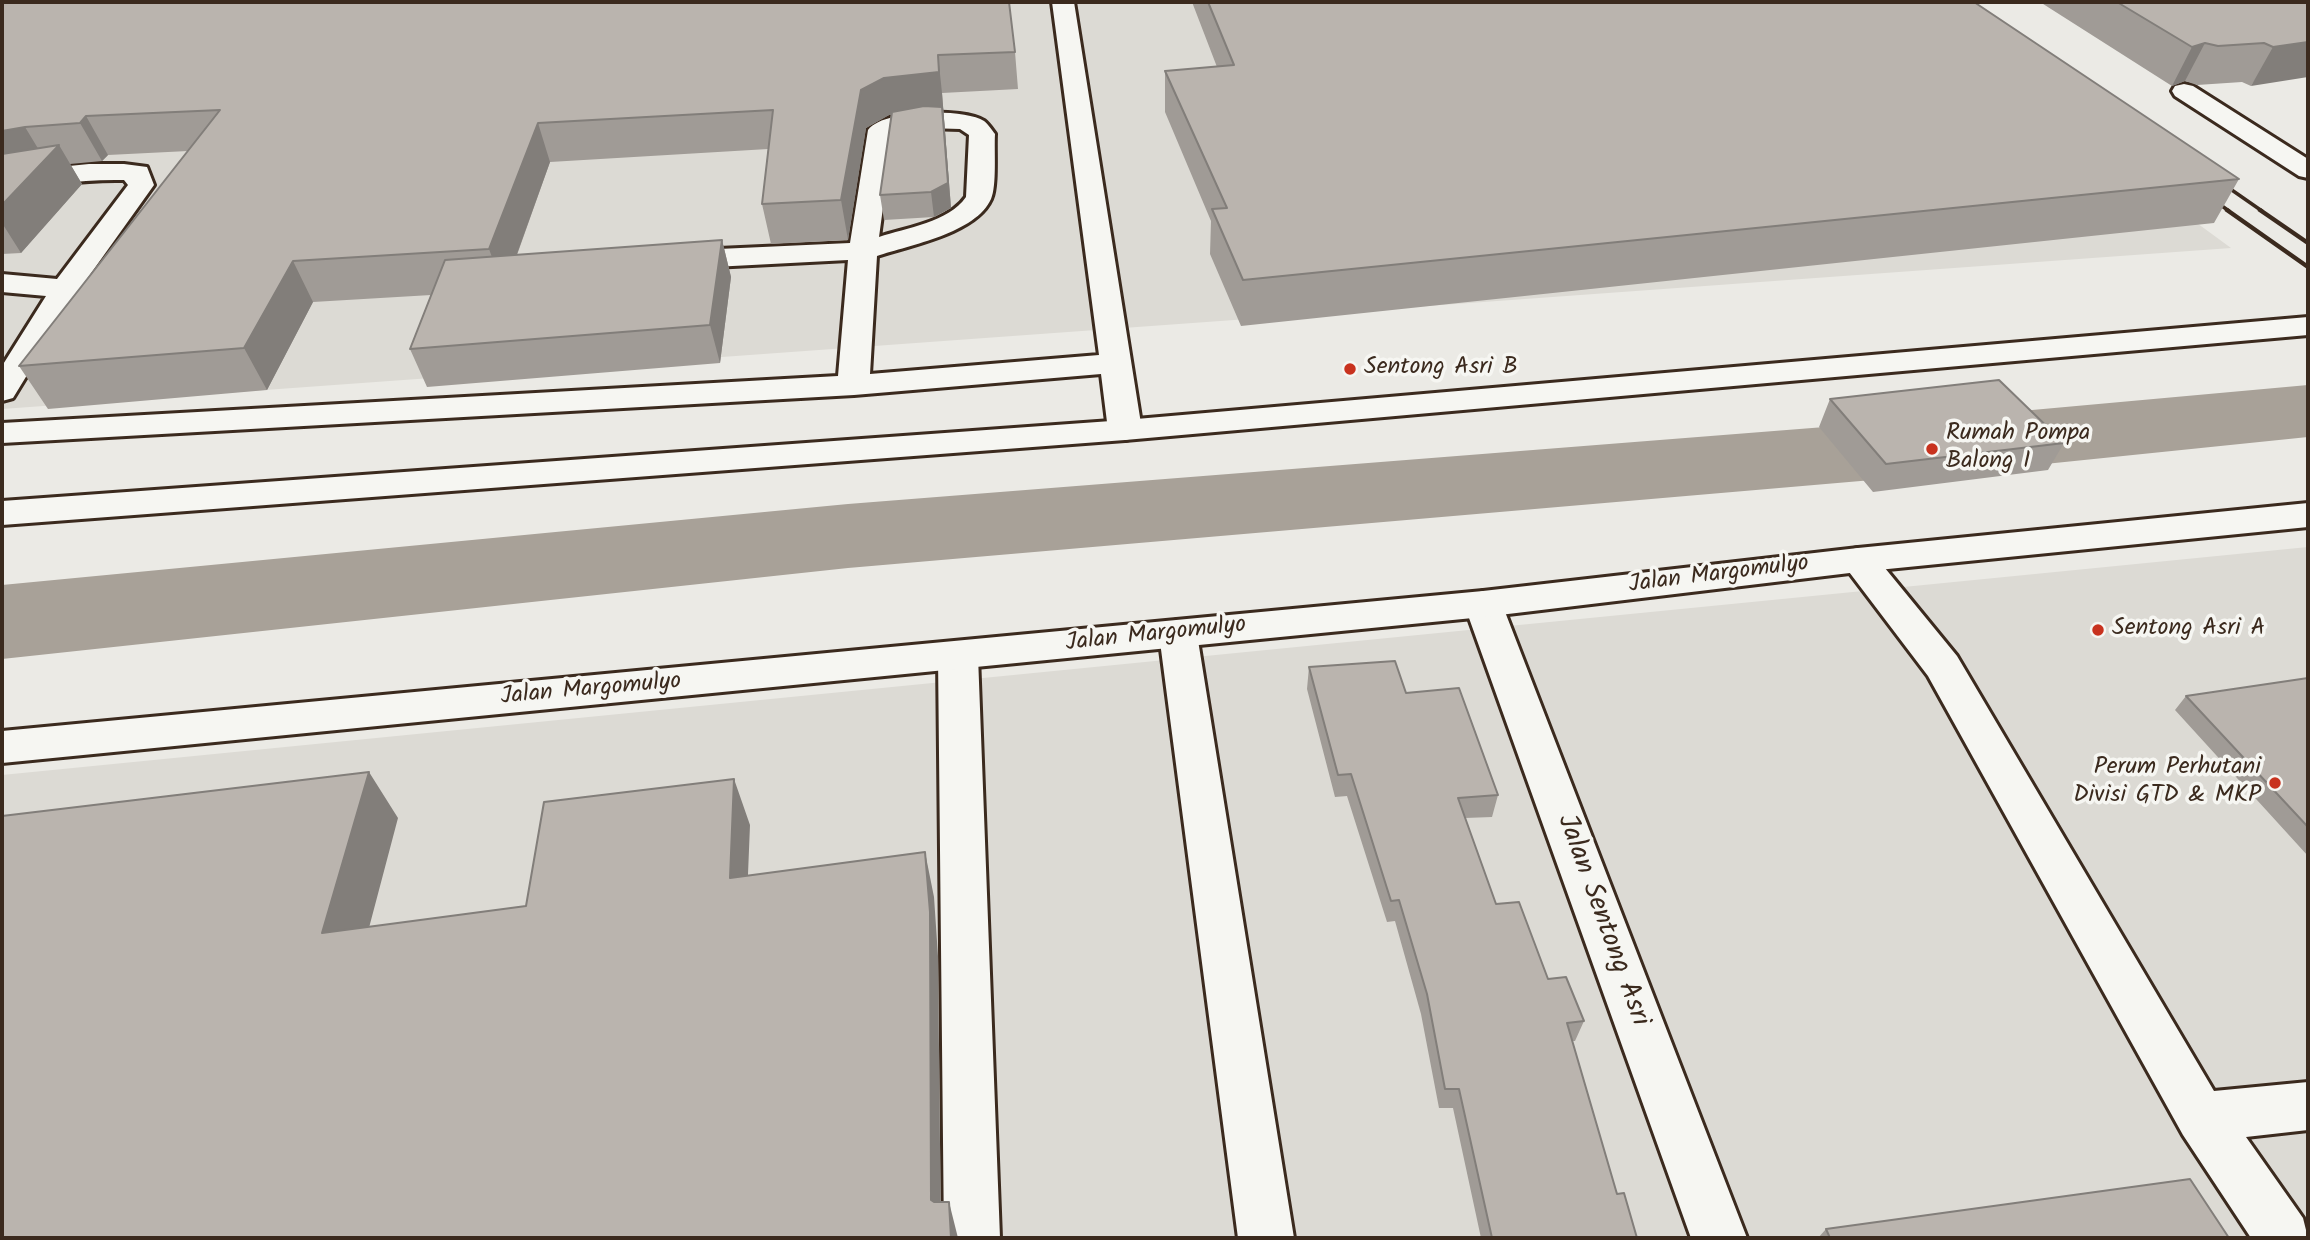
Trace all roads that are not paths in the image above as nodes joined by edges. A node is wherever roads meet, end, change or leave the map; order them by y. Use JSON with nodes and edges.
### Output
{"nodes":[{"id":1,"x":1063,"y":2,"type":"edge"},
{"id":2,"x":2184,"y":90,"type":"dead end"},
{"id":3,"x":2308,"y":170,"type":"edge"},
{"id":4,"x":2,"y":187,"type":"edge"},
{"id":5,"x":863,"y":251,"type":"junction"},
{"id":6,"x":654,"y":261,"type":"edge"},
{"id":7,"x":2,"y":283,"type":"edge"},
{"id":8,"x":65,"y":289,"type":"junction"},
{"id":9,"x":2308,"y":327,"type":"edge"},
{"id":10,"x":1117,"y":363,"type":"junction"},
{"id":11,"x":854,"y":385,"type":"junction"},
{"id":12,"x":2,"y":391,"type":"edge"},
{"id":13,"x":1125,"y":430,"type":"junction"},
{"id":14,"x":2,"y":433,"type":"edge"},
{"id":15,"x":2,"y":513,"type":"edge"},
{"id":16,"x":2308,"y":516,"type":"edge"},
{"id":17,"x":1858,"y":560,"type":"junction"},
{"id":18,"x":1483,"y":604,"type":"junction"},
{"id":19,"x":1178,"y":634,"type":"junction"},
{"id":20,"x":958,"y":656,"type":"junction"},
{"id":21,"x":2,"y":747,"type":"edge"},
{"id":22,"x":2308,"y":1106,"type":"edge"},
{"id":23,"x":2201,"y":1117,"type":"junction"},
{"id":24,"x":972,"y":1238,"type":"edge"},
{"id":25,"x":1266,"y":1238,"type":"edge"},
{"id":26,"x":1719,"y":1238,"type":"edge"},
{"id":27,"x":2283,"y":1238,"type":"edge"}],
"edges":[{"from":1,"to":10,"type":"main road"},
{"from":2,"to":3,"type":"main road"},
{"from":4,"to":8,"type":"main road"},
{"from":5,"to":5,"type":"main road"},
{"from":5,"to":6,"type":"main road"},
{"from":5,"to":11,"type":"main road"},
{"from":7,"to":8,"type":"main road"},
{"from":8,"to":12,"type":"main road"},
{"from":9,"to":13,"type":"main road"},
{"from":10,"to":11,"type":"main road"},
{"from":10,"to":13,"type":"main road"},
{"from":11,"to":14,"type":"main road"},
{"from":13,"to":15,"type":"main road"},
{"from":16,"to":17,"type":"main road","name":"Jalan Margomulyo"},
{"from":17,"to":18,"type":"main road","name":"Jalan Margomulyo"},
{"from":17,"to":23,"type":"main road"},
{"from":18,"to":19,"type":"main road","name":"Jalan Margomulyo"},
{"from":18,"to":26,"type":"main road","name":"Jalan Sentong Asri"},
{"from":19,"to":20,"type":"main road","name":"Jalan Margomulyo"},
{"from":19,"to":25,"type":"main road"},
{"from":20,"to":21,"type":"main road","name":"Jalan Margomulyo"},
{"from":20,"to":24,"type":"main road"},
{"from":22,"to":23,"type":"main road"},
{"from":23,"to":27,"type":"main road"}]}
